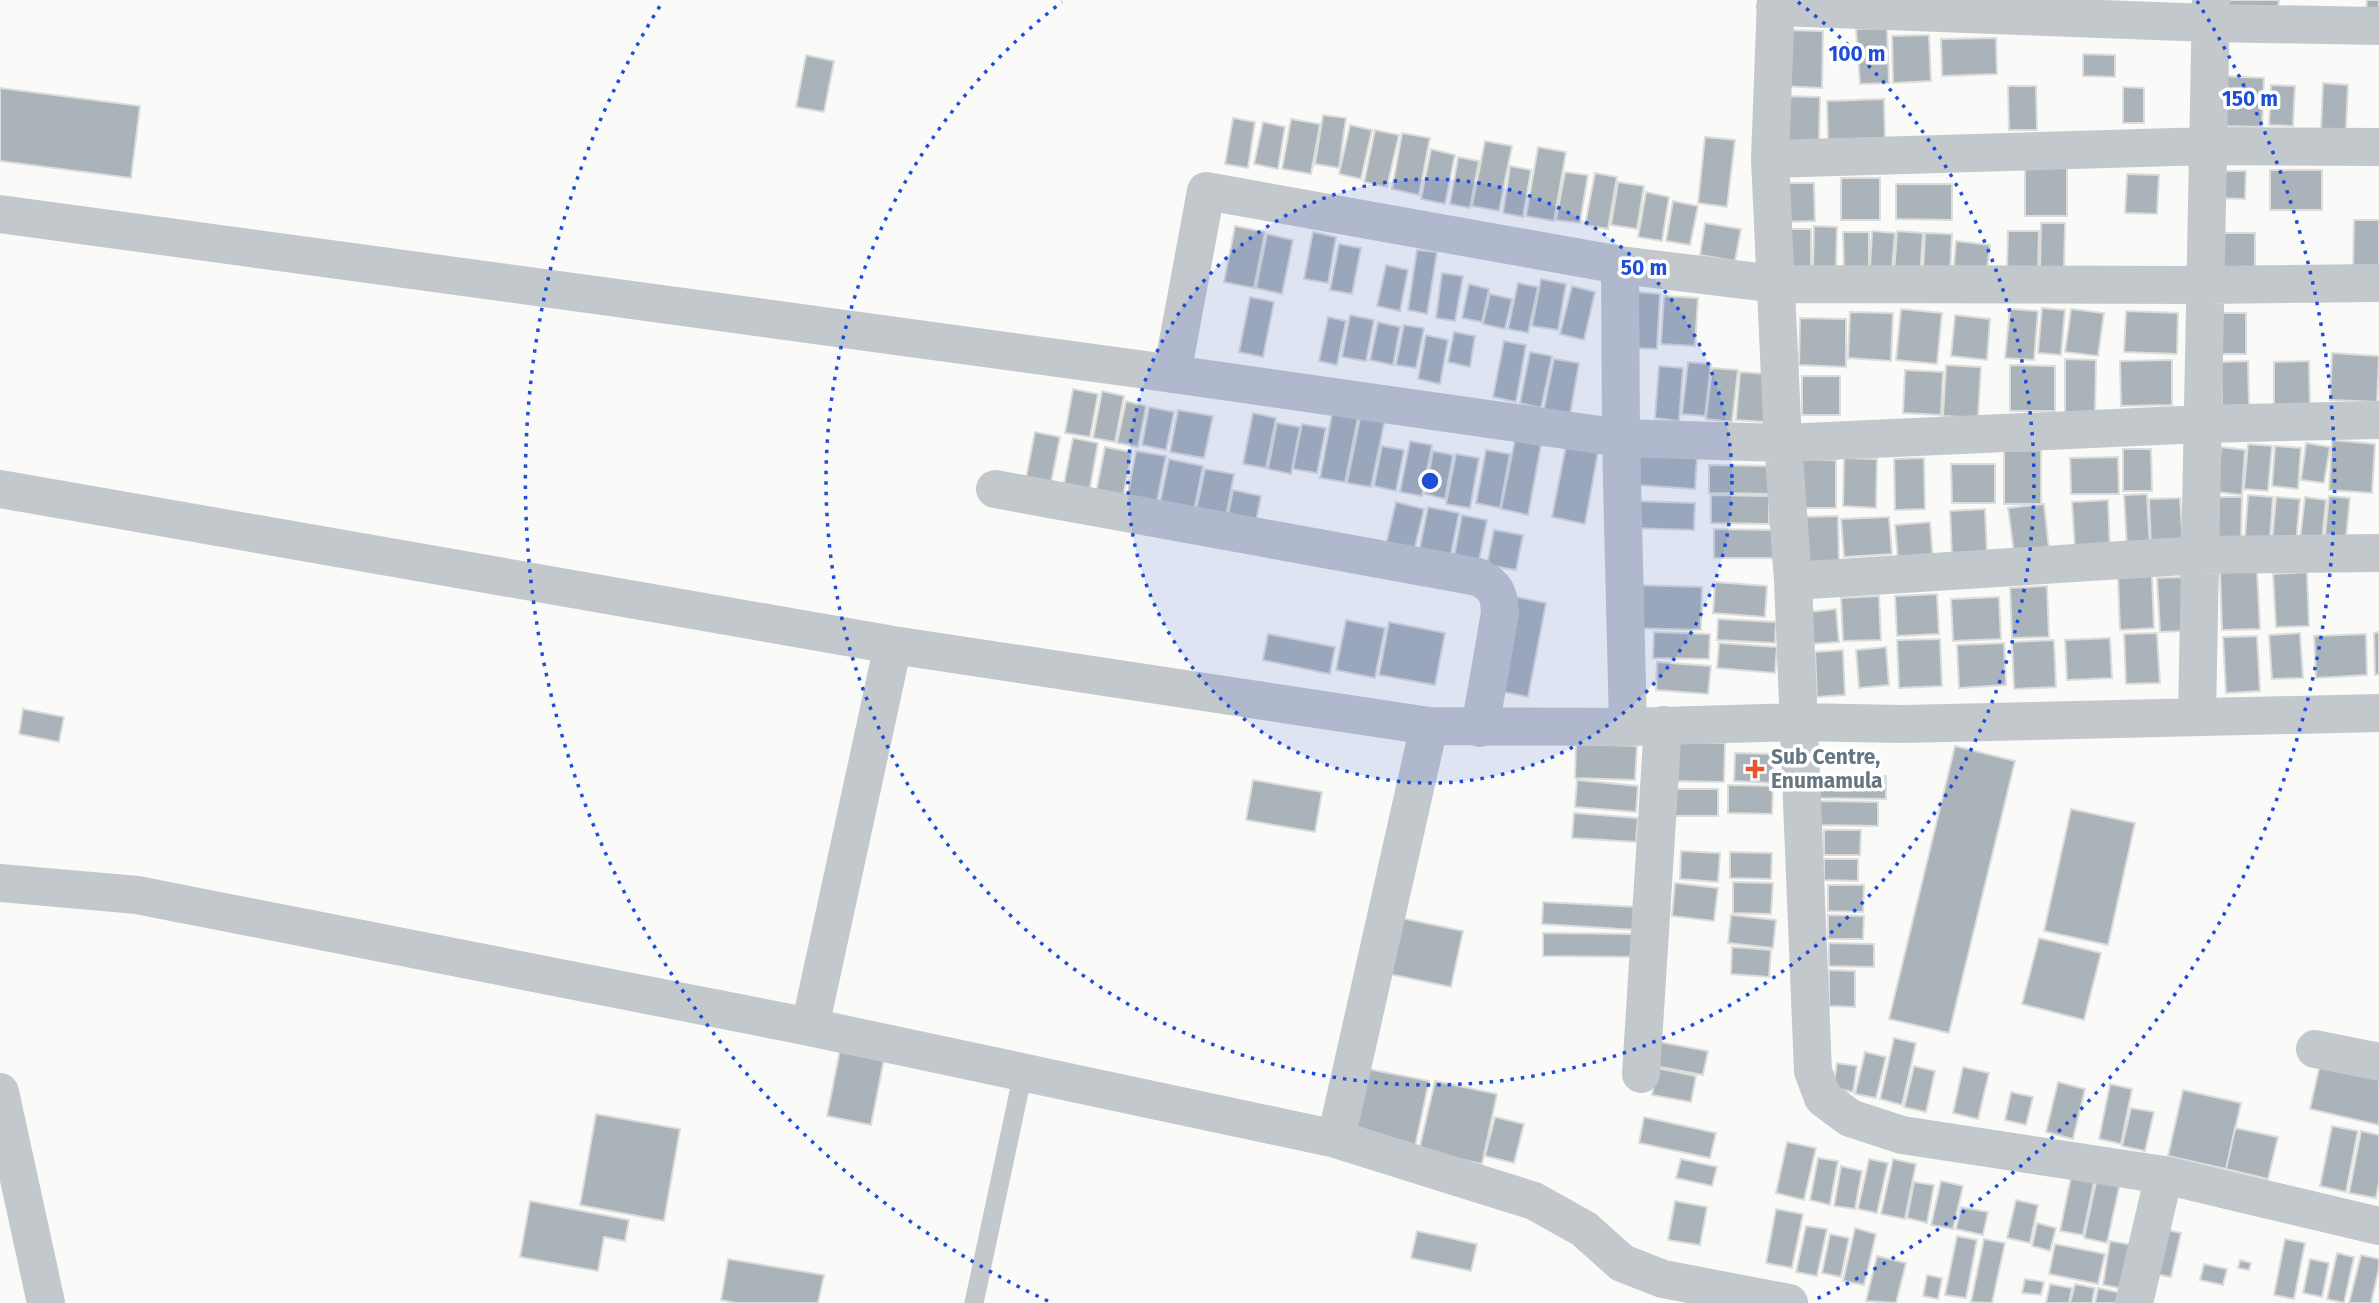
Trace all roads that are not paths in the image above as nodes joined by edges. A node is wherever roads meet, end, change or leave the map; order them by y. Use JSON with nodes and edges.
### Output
{"nodes":[{"id":1,"x":1776,"y":4,"type":"edge"},
{"id":2,"x":2211,"y":12,"type":"edge"},
{"id":3,"x":2379,"y":26,"type":"edge"},
{"id":4,"x":2208,"y":146,"type":"junction"},
{"id":5,"x":2379,"y":147,"type":"edge"},
{"id":6,"x":1770,"y":159,"type":"junction"},
{"id":7,"x":0,"y":214,"type":"edge"},
{"id":8,"x":1620,"y":265,"type":"junction"},
{"id":9,"x":2379,"y":283,"type":"edge"},
{"id":10,"x":1776,"y":284,"type":"junction"},
{"id":11,"x":2205,"y":285,"type":"junction"},
{"id":12,"x":1172,"y":374,"type":"junction"},
{"id":13,"x":2379,"y":420,"type":"edge"},
{"id":14,"x":2202,"y":424,"type":"junction"},
{"id":15,"x":1621,"y":438,"type":"junction"},
{"id":16,"x":1783,"y":443,"type":"junction"},
{"id":17,"x":0,"y":489,"type":"edge"},
{"id":18,"x":995,"y":489,"type":"dead end"},
{"id":19,"x":2379,"y":552,"type":"edge"},
{"id":20,"x":2200,"y":555,"type":"junction"},
{"id":21,"x":1793,"y":581,"type":"junction"},
{"id":22,"x":893,"y":645,"type":"junction"},
{"id":23,"x":2379,"y":713,"type":"edge"},
{"id":24,"x":2197,"y":716,"type":"junction"},
{"id":25,"x":1798,"y":722,"type":"junction"},
{"id":26,"x":1429,"y":726,"type":"junction"},
{"id":27,"x":1645,"y":726,"type":"junction"},
{"id":28,"x":1480,"y":728,"type":"junction"},
{"id":29,"x":0,"y":883,"type":"edge"},
{"id":30,"x":810,"y":1027,"type":"junction"},
{"id":31,"x":2315,"y":1049,"type":"dead end"},
{"id":32,"x":2379,"y":1062,"type":"edge"},
{"id":33,"x":1023,"y":1073,"type":"junction"},
{"id":34,"x":1641,"y":1074,"type":"dead end"},
{"id":35,"x":0,"y":1092,"type":"edge"},
{"id":36,"x":1336,"y":1139,"type":"junction"},
{"id":37,"x":2164,"y":1175,"type":"junction"},
{"id":38,"x":2379,"y":1226,"type":"edge"},
{"id":39,"x":1766,"y":1301,"type":"edge"},
{"id":40,"x":46,"y":1303,"type":"edge"},
{"id":41,"x":974,"y":1303,"type":"edge"},
{"id":42,"x":2134,"y":1303,"type":"edge"}],
"edges":[{"from":1,"to":2,"type":"street"},
{"from":1,"to":6,"type":"street"},
{"from":2,"to":3,"type":"street"},
{"from":2,"to":4,"type":"street"},
{"from":4,"to":5,"type":"street"},
{"from":4,"to":6,"type":"street"},
{"from":4,"to":11,"type":"street"},
{"from":6,"to":10,"type":"street"},
{"from":7,"to":12,"type":"street"},
{"from":8,"to":10,"type":"street"},
{"from":8,"to":12,"type":"street"},
{"from":8,"to":15,"type":"street"},
{"from":9,"to":11,"type":"street"},
{"from":10,"to":11,"type":"street"},
{"from":10,"to":16,"type":"street"},
{"from":11,"to":14,"type":"street"},
{"from":12,"to":15,"type":"street"},
{"from":13,"to":14,"type":"street"},
{"from":14,"to":16,"type":"street"},
{"from":14,"to":20,"type":"street"},
{"from":15,"to":16,"type":"street"},
{"from":15,"to":27,"type":"street"},
{"from":16,"to":21,"type":"street"},
{"from":17,"to":22,"type":"street"},
{"from":18,"to":28,"type":"street"},
{"from":19,"to":20,"type":"street"},
{"from":20,"to":21,"type":"street"},
{"from":20,"to":24,"type":"street"},
{"from":21,"to":25,"type":"street"},
{"from":22,"to":26,"type":"street"},
{"from":22,"to":30,"type":"street"},
{"from":23,"to":24,"type":"street"},
{"from":24,"to":25,"type":"street"},
{"from":25,"to":27,"type":"street"},
{"from":25,"to":37,"type":"street"},
{"from":26,"to":28,"type":"street"},
{"from":26,"to":36,"type":"street"},
{"from":27,"to":28,"type":"street"},
{"from":27,"to":34,"type":"street"},
{"from":29,"to":30,"type":"street"},
{"from":30,"to":33,"type":"street"},
{"from":31,"to":32,"type":"street"},
{"from":33,"to":36,"type":"street"},
{"from":33,"to":41,"type":"lane"},
{"from":35,"to":40,"type":"street"},
{"from":36,"to":39,"type":"street"},
{"from":37,"to":38,"type":"street"},
{"from":37,"to":42,"type":"street"}]}
